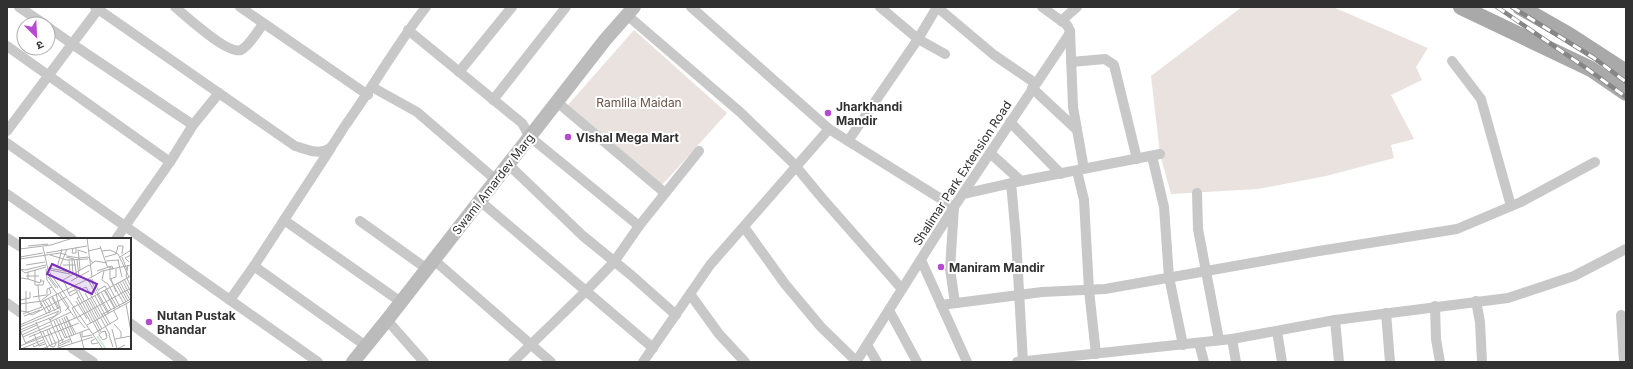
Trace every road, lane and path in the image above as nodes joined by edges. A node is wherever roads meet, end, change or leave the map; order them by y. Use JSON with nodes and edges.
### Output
{"nodes":[{"id":1,"x":19,"y":7,"type":"edge"},
{"id":2,"x":175,"y":7,"type":"edge"},
{"id":3,"x":240,"y":7,"type":"edge"},
{"id":4,"x":426,"y":7,"type":"edge"},
{"id":5,"x":512,"y":7,"type":"edge"},
{"id":6,"x":566,"y":7,"type":"edge"},
{"id":7,"x":691,"y":7,"type":"edge"},
{"id":8,"x":880,"y":7,"type":"edge"},
{"id":9,"x":937,"y":7,"type":"edge"},
{"id":10,"x":1042,"y":7,"type":"edge"},
{"id":11,"x":1077,"y":7,"type":"edge"},
{"id":12,"x":1461,"y":7,"type":"edge"},
{"id":13,"x":1520,"y":7,"type":"edge"},
{"id":14,"x":98,"y":8,"type":"edge"},
{"id":15,"x":630,"y":11,"type":"edge"},
{"id":16,"x":32,"y":16,"type":"edge"},
{"id":17,"x":1061,"y":21,"type":"junction"},
{"id":18,"x":263,"y":24,"type":"junction"},
{"id":19,"x":408,"y":30,"type":"junction"},
{"id":20,"x":1070,"y":31,"type":"junction"},
{"id":21,"x":56,"y":33,"type":"edge"},
{"id":22,"x":918,"y":39,"type":"junction"},
{"id":23,"x":72,"y":44,"type":"junction"},
{"id":24,"x":7,"y":46,"type":"edge"},
{"id":25,"x":945,"y":54,"type":"dead end"},
{"id":26,"x":1452,"y":61,"type":"dead end"},
{"id":27,"x":1071,"y":62,"type":"junction"},
{"id":28,"x":459,"y":72,"type":"junction"},
{"id":29,"x":1626,"y":72,"type":"edge"},
{"id":30,"x":49,"y":75,"type":"junction"},
{"id":31,"x":1034,"y":86,"type":"junction"},
{"id":32,"x":370,"y":91,"type":"junction"},
{"id":33,"x":220,"y":93,"type":"junction"},
{"id":34,"x":1626,"y":93,"type":"edge"},
{"id":35,"x":493,"y":100,"type":"junction"},
{"id":36,"x":557,"y":102,"type":"junction"},
{"id":37,"x":1010,"y":122,"type":"junction"},
{"id":38,"x":192,"y":125,"type":"junction"},
{"id":39,"x":829,"y":129,"type":"junction"},
{"id":40,"x":1076,"y":129,"type":"junction"},
{"id":41,"x":7,"y":131,"type":"edge"},
{"id":42,"x":530,"y":136,"type":"junction"},
{"id":43,"x":848,"y":141,"type":"junction"},
{"id":44,"x":7,"y":143,"type":"edge"},
{"id":45,"x":331,"y":148,"type":"junction"},
{"id":46,"x":699,"y":151,"type":"dead end"},
{"id":47,"x":990,"y":153,"type":"junction"},
{"id":48,"x":1137,"y":159,"type":"junction"},
{"id":49,"x":170,"y":162,"type":"junction"},
{"id":50,"x":1595,"y":162,"type":"dead end"},
{"id":51,"x":508,"y":164,"type":"junction"},
{"id":52,"x":796,"y":167,"type":"junction"},
{"id":53,"x":1081,"y":170,"type":"junction"},
{"id":54,"x":1061,"y":174,"type":"junction"},
{"id":55,"x":496,"y":180,"type":"junction"},
{"id":56,"x":1016,"y":182,"type":"junction"},
{"id":57,"x":1197,"y":192,"type":"dead end"},
{"id":58,"x":665,"y":193,"type":"junction"},
{"id":59,"x":7,"y":194,"type":"edge"},
{"id":60,"x":963,"y":194,"type":"junction"},
{"id":61,"x":480,"y":201,"type":"junction"},
{"id":62,"x":1511,"y":206,"type":"junction"},
{"id":63,"x":954,"y":207,"type":"junction"},
{"id":64,"x":284,"y":220,"type":"junction"},
{"id":65,"x":360,"y":221,"type":"dead end"},
{"id":66,"x":125,"y":226,"type":"junction"},
{"id":67,"x":639,"y":226,"type":"junction"},
{"id":68,"x":744,"y":227,"type":"junction"},
{"id":69,"x":7,"y":238,"type":"edge"},
{"id":70,"x":71,"y":238,"type":"edge"},
{"id":71,"x":117,"y":238,"type":"edge"},
{"id":72,"x":20,"y":246,"type":"edge"},
{"id":73,"x":1626,"y":249,"type":"edge"},
{"id":74,"x":921,"y":260,"type":"junction"},
{"id":75,"x":614,"y":262,"type":"junction"},
{"id":76,"x":430,"y":265,"type":"junction"},
{"id":77,"x":254,"y":266,"type":"junction"},
{"id":78,"x":1206,"y":271,"type":"junction"},
{"id":79,"x":1169,"y":277,"type":"junction"},
{"id":80,"x":902,"y":289,"type":"junction"},
{"id":81,"x":1089,"y":290,"type":"junction"},
{"id":82,"x":586,"y":292,"type":"junction"},
{"id":83,"x":690,"y":294,"type":"junction"},
{"id":84,"x":1018,"y":295,"type":"junction"},
{"id":85,"x":230,"y":300,"type":"junction"},
{"id":86,"x":1476,"y":301,"type":"junction"},
{"id":87,"x":401,"y":302,"type":"junction"},
{"id":88,"x":7,"y":303,"type":"edge"},
{"id":89,"x":956,"y":303,"type":"junction"},
{"id":90,"x":941,"y":305,"type":"junction"},
{"id":91,"x":1435,"y":306,"type":"junction"},
{"id":92,"x":890,"y":310,"type":"junction"},
{"id":93,"x":20,"y":312,"type":"edge"},
{"id":94,"x":1386,"y":313,"type":"junction"},
{"id":95,"x":676,"y":315,"type":"junction"},
{"id":96,"x":1621,"y":315,"type":"dead end"},
{"id":97,"x":387,"y":320,"type":"junction"},
{"id":98,"x":1335,"y":320,"type":"junction"},
{"id":99,"x":131,"y":325,"type":"edge"},
{"id":100,"x":1277,"y":331,"type":"junction"},
{"id":101,"x":1232,"y":339,"type":"junction"},
{"id":102,"x":1219,"y":340,"type":"junction"},
{"id":103,"x":1199,"y":343,"type":"junction"},
{"id":104,"x":531,"y":344,"type":"junction"},
{"id":105,"x":867,"y":345,"type":"junction"},
{"id":106,"x":1183,"y":345,"type":"junction"},
{"id":107,"x":366,"y":346,"type":"junction"},
{"id":108,"x":653,"y":348,"type":"junction"},
{"id":109,"x":74,"y":349,"type":"edge"},
{"id":110,"x":1102,"y":356,"type":"edge"},
{"id":111,"x":1056,"y":360,"type":"edge"},
{"id":112,"x":93,"y":362,"type":"edge"},
{"id":113,"x":183,"y":362,"type":"edge"},
{"id":114,"x":318,"y":362,"type":"edge"},
{"id":115,"x":352,"y":362,"type":"edge"},
{"id":116,"x":424,"y":362,"type":"edge"},
{"id":117,"x":513,"y":362,"type":"edge"},
{"id":118,"x":551,"y":362,"type":"edge"},
{"id":119,"x":643,"y":362,"type":"edge"},
{"id":120,"x":745,"y":362,"type":"edge"},
{"id":121,"x":856,"y":362,"type":"edge"},
{"id":122,"x":877,"y":362,"type":"edge"},
{"id":123,"x":917,"y":362,"type":"edge"},
{"id":124,"x":967,"y":362,"type":"edge"},
{"id":125,"x":1018,"y":362,"type":"edge"},
{"id":126,"x":1023,"y":362,"type":"edge"},
{"id":127,"x":1204,"y":362,"type":"edge"},
{"id":128,"x":1236,"y":362,"type":"edge"},
{"id":129,"x":1282,"y":362,"type":"edge"},
{"id":130,"x":1339,"y":362,"type":"edge"},
{"id":131,"x":1390,"y":362,"type":"edge"},
{"id":132,"x":1440,"y":362,"type":"edge"},
{"id":133,"x":1482,"y":362,"type":"edge"},
{"id":134,"x":1624,"y":362,"type":"edge"}],
"edges":[{"from":1,"to":16,"type":"street"},
{"from":2,"to":18,"type":"street"},
{"from":3,"to":18,"type":"street"},
{"from":4,"to":19,"type":"street"},
{"from":5,"to":28,"type":"street"},
{"from":6,"to":35,"type":"street"},
{"from":7,"to":39,"type":"street"},
{"from":8,"to":22,"type":"street"},
{"from":9,"to":22,"type":"street"},
{"from":9,"to":31,"type":"street"},
{"from":10,"to":17,"type":"street"},
{"from":11,"to":17,"type":"street"},
{"from":12,"to":34,"type":"main road"},
{"from":13,"to":29,"type":"main road"},
{"from":14,"to":23,"type":"street"},
{"from":14,"to":33,"type":"street"},
{"from":15,"to":36,"type":"street","name":"Swami Amardev Marg"},
{"from":15,"to":52,"type":"street"},
{"from":17,"to":20,"type":"street"},
{"from":18,"to":32,"type":"street"},
{"from":19,"to":28,"type":"street"},
{"from":19,"to":32,"type":"street"},
{"from":20,"to":27,"type":"street"},
{"from":20,"to":31,"type":"street","name":"Shalimar Park Extension Road"},
{"from":21,"to":23,"type":"street"},
{"from":22,"to":25,"type":"street"},
{"from":22,"to":43,"type":"street"},
{"from":23,"to":30,"type":"street"},
{"from":23,"to":38,"type":"street"},
{"from":24,"to":30,"type":"street"},
{"from":26,"to":62,"type":"street"},
{"from":27,"to":40,"type":"street"},
{"from":27,"to":48,"type":"street"},
{"from":28,"to":35,"type":"street"},
{"from":30,"to":41,"type":"street"},
{"from":30,"to":49,"type":"street"},
{"from":31,"to":37,"type":"street","name":"Shalimar Park Extension Road"},
{"from":31,"to":40,"type":"street"},
{"from":32,"to":45,"type":"street"},
{"from":32,"to":55,"type":"street"},
{"from":33,"to":38,"type":"street"},
{"from":33,"to":45,"type":"street"},
{"from":35,"to":42,"type":"street"},
{"from":36,"to":42,"type":"street","name":"Swami Amardev Marg"},
{"from":36,"to":58,"type":"street"},
{"from":37,"to":47,"type":"street","name":"Shalimar Park Extension Road"},
{"from":37,"to":54,"type":"street"},
{"from":38,"to":49,"type":"street"},
{"from":39,"to":43,"type":"street"},
{"from":39,"to":52,"type":"street"},
{"from":40,"to":53,"type":"street"},
{"from":42,"to":51,"type":"street","name":"Swami Amardev Marg"},
{"from":42,"to":67,"type":"street"},
{"from":43,"to":63,"type":"street"},
{"from":44,"to":66,"type":"street"},
{"from":45,"to":64,"type":"street"},
{"from":46,"to":58,"type":"street"},
{"from":47,"to":56,"type":"street"},
{"from":47,"to":60,"type":"street","name":"Shalimar Park Extension Road"},
{"from":48,"to":53,"type":"street"},
{"from":48,"to":79,"type":"street"},
{"from":49,"to":66,"type":"street"},
{"from":50,"to":62,"type":"street"},
{"from":51,"to":55,"type":"street","name":"Swami Amardev Marg"},
{"from":51,"to":75,"type":"street"},
{"from":52,"to":68,"type":"street"},
{"from":52,"to":80,"type":"street"},
{"from":53,"to":54,"type":"street"},
{"from":53,"to":81,"type":"street"},
{"from":54,"to":56,"type":"street"},
{"from":55,"to":61,"type":"street","name":"Swami Amardev Marg"},
{"from":56,"to":60,"type":"street"},
{"from":56,"to":84,"type":"street"},
{"from":57,"to":78,"type":"street"},
{"from":58,"to":67,"type":"street"},
{"from":59,"to":70,"type":"street"},
{"from":60,"to":63,"type":"street","name":"Shalimar Park Extension Road"},
{"from":61,"to":76,"type":"street","name":"Swami Amardev Marg"},
{"from":61,"to":82,"type":"street"},
{"from":62,"to":78,"type":"street"},
{"from":63,"to":74,"type":"street","name":"Shalimar Park Extension Road"},
{"from":63,"to":89,"type":"street"},
{"from":64,"to":77,"type":"street"},
{"from":64,"to":87,"type":"street"},
{"from":65,"to":76,"type":"street"},
{"from":66,"to":71,"type":"street"},
{"from":66,"to":85,"type":"street"},
{"from":67,"to":75,"type":"street"},
{"from":68,"to":83,"type":"street"},
{"from":68,"to":121,"type":"street"},
{"from":69,"to":72,"type":"street"},
{"from":73,"to":86,"type":"street"},
{"from":74,"to":80,"type":"street","name":"Shalimar Park Extension Road"},
{"from":74,"to":90,"type":"street"},
{"from":75,"to":82,"type":"street"},
{"from":75,"to":95,"type":"street"},
{"from":76,"to":87,"type":"street","name":"Swami Amardev Marg"},
{"from":76,"to":104,"type":"street"},
{"from":77,"to":85,"type":"street"},
{"from":77,"to":107,"type":"street"},
{"from":78,"to":79,"type":"street"},
{"from":78,"to":102,"type":"street"},
{"from":79,"to":81,"type":"street"},
{"from":79,"to":106,"type":"street"},
{"from":80,"to":92,"type":"street","name":"Shalimar Park Extension Road"},
{"from":81,"to":84,"type":"street"},
{"from":81,"to":110,"type":"street"},
{"from":82,"to":104,"type":"street"},
{"from":82,"to":108,"type":"street"},
{"from":83,"to":95,"type":"street"},
{"from":83,"to":120,"type":"street"},
{"from":84,"to":89,"type":"street"},
{"from":84,"to":126,"type":"street"},
{"from":85,"to":114,"type":"street"},
{"from":86,"to":91,"type":"street"},
{"from":86,"to":133,"type":"street"},
{"from":87,"to":97,"type":"street","name":"Swami Amardev Marg"},
{"from":88,"to":93,"type":"street"},
{"from":89,"to":90,"type":"street"},
{"from":90,"to":124,"type":"street"},
{"from":91,"to":94,"type":"street"},
{"from":91,"to":132,"type":"street"},
{"from":92,"to":105,"type":"street","name":"Shalimar Park Extension Road"},
{"from":92,"to":123,"type":"street"},
{"from":94,"to":98,"type":"street"},
{"from":94,"to":131,"type":"street"},
{"from":95,"to":108,"type":"street"},
{"from":96,"to":134,"type":"street"},
{"from":97,"to":107,"type":"street","name":"Swami Amardev Marg"},
{"from":97,"to":116,"type":"street"},
{"from":98,"to":100,"type":"street"},
{"from":98,"to":130,"type":"street"},
{"from":99,"to":113,"type":"street"},
{"from":100,"to":101,"type":"street"},
{"from":100,"to":129,"type":"street"},
{"from":101,"to":102,"type":"street"},
{"from":101,"to":128,"type":"street"},
{"from":102,"to":103,"type":"street"},
{"from":103,"to":106,"type":"street"},
{"from":103,"to":127,"type":"street"},
{"from":104,"to":117,"type":"street"},
{"from":104,"to":118,"type":"street"},
{"from":105,"to":121,"type":"street","name":"Shalimar Park Extension Road"},
{"from":105,"to":122,"type":"street"},
{"from":106,"to":110,"type":"street"},
{"from":107,"to":115,"type":"street","name":"Swami Amardev Marg"},
{"from":108,"to":119,"type":"street"},
{"from":109,"to":112,"type":"street"},
{"from":110,"to":111,"type":"street"},
{"from":111,"to":126,"type":"street"},
{"from":125,"to":126,"type":"street"}]}
